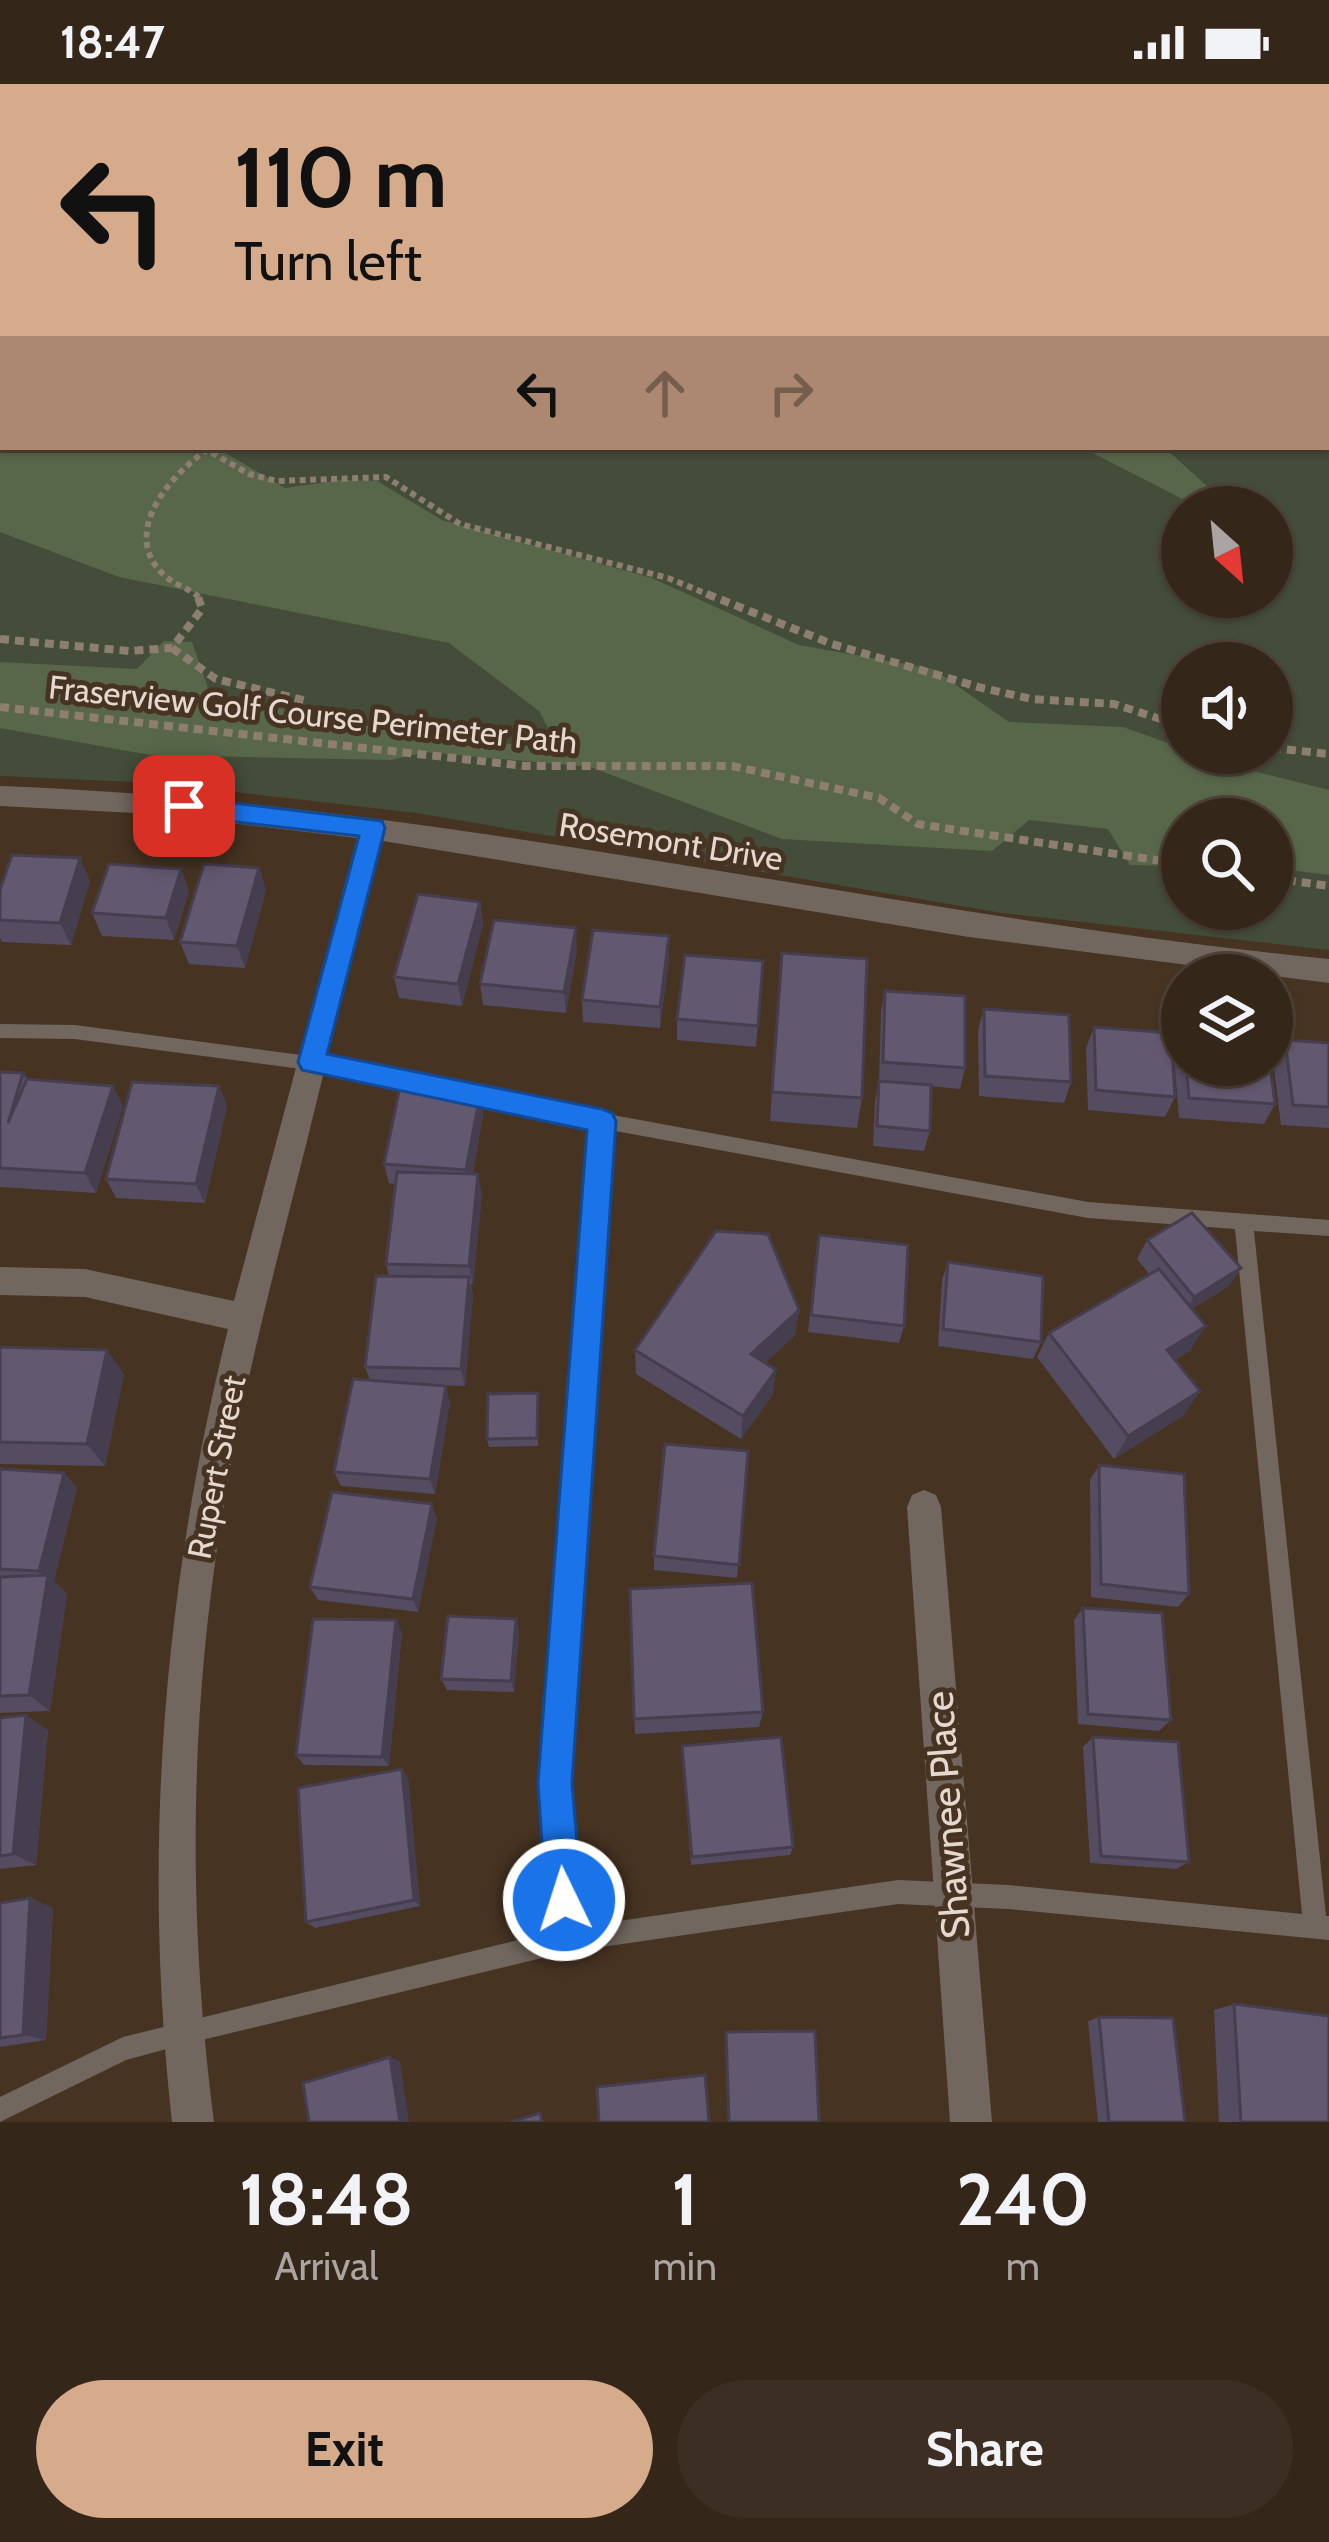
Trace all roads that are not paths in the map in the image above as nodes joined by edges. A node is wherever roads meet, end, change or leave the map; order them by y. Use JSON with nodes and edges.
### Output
{"nodes":[{"id":1,"x":0,"y":796,"type":"edge"},
{"id":2,"x":373,"y":828,"type":"junction"},
{"id":3,"x":1329,"y":971,"type":"edge"},
{"id":4,"x":0,"y":1031,"type":"edge"},
{"id":5,"x":312,"y":1062,"type":"junction"},
{"id":6,"x":602,"y":1121,"type":"junction"},
{"id":7,"x":1244,"y":1224,"type":"junction"},
{"id":8,"x":1329,"y":1228,"type":"edge"},
{"id":9,"x":0,"y":1281,"type":"edge"},
{"id":10,"x":246,"y":1318,"type":"junction"},
{"id":11,"x":924,"y":1508,"type":"dead end"},
{"id":12,"x":953,"y":1895,"type":"junction"},
{"id":13,"x":1322,"y":1927,"type":"edge"},
{"id":14,"x":567,"y":1940,"type":"junction"},
{"id":15,"x":181,"y":2033,"type":"junction"},
{"id":16,"x":0,"y":2110,"type":"edge"},
{"id":17,"x":193,"y":2122,"type":"edge"},
{"id":18,"x":971,"y":2122,"type":"edge"}],
"edges":[{"from":1,"to":2,"type":"street","name":"Rosemont Drive"},
{"from":2,"to":3,"type":"street","name":"Rosemont Drive"},
{"from":2,"to":5,"type":"street","name":"Rupert Street"},
{"from":4,"to":5,"type":"lane"},
{"from":5,"to":6,"type":"lane"},
{"from":5,"to":10,"type":"street","name":"Rupert Street"},
{"from":6,"to":7,"type":"lane"},
{"from":6,"to":14,"type":"lane"},
{"from":7,"to":8,"type":"lane"},
{"from":7,"to":13,"type":"lane"},
{"from":9,"to":10,"type":"street"},
{"from":10,"to":15,"type":"street","name":"Rupert Street"},
{"from":11,"to":12,"type":"street","name":"Shawnee Place"},
{"from":12,"to":13,"type":"lane"},
{"from":12,"to":14,"type":"lane"},
{"from":12,"to":18,"type":"street","name":"Shawnee Place"},
{"from":14,"to":15,"type":"lane"},
{"from":15,"to":16,"type":"lane"},
{"from":15,"to":17,"type":"street","name":"Rupert Street"}]}
